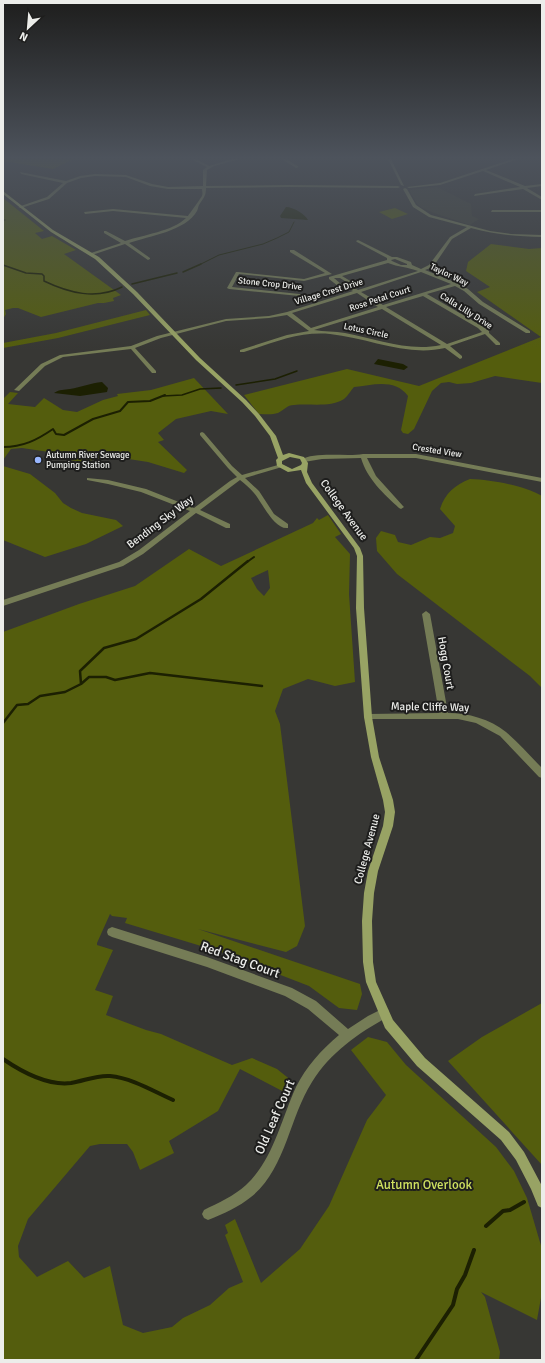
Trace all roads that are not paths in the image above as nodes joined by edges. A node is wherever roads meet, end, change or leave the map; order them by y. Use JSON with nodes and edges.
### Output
{"nodes":[{"id":1,"x":41,"y":223,"type":"edge"},
{"id":2,"x":183,"y":223,"type":"edge"},
{"id":3,"x":454,"y":223,"type":"edge"},
{"id":4,"x":470,"y":227,"type":"junction"},
{"id":5,"x":105,"y":232,"type":"dead end"},
{"id":6,"x":542,"y":236,"type":"edge"},
{"id":7,"x":358,"y":241,"type":"dead end"},
{"id":8,"x":125,"y":242,"type":"junction"},
{"id":9,"x":292,"y":251,"type":"dead end"},
{"id":10,"x":90,"y":254,"type":"junction"},
{"id":11,"x":148,"y":259,"type":"dead end"},
{"id":12,"x":389,"y":260,"type":"junction"},
{"id":13,"x":422,"y":271,"type":"junction"},
{"id":14,"x":328,"y":273,"type":"junction"},
{"id":15,"x":336,"y":276,"type":"junction"},
{"id":16,"x":453,"y":285,"type":"junction"},
{"id":17,"x":346,"y":286,"type":"junction"},
{"id":18,"x":358,"y":292,"type":"junction"},
{"id":19,"x":423,"y":294,"type":"junction"},
{"id":20,"x":383,"y":307,"type":"junction"},
{"id":21,"x":288,"y":313,"type":"junction"},
{"id":22,"x":313,"y":330,"type":"junction"},
{"id":23,"x":487,"y":332,"type":"junction"},
{"id":24,"x":526,"y":332,"type":"dead end"},
{"id":25,"x":173,"y":333,"type":"junction"},
{"id":26,"x":498,"y":344,"type":"dead end"},
{"id":27,"x":445,"y":346,"type":"junction"},
{"id":28,"x":132,"y":347,"type":"junction"},
{"id":29,"x":242,"y":352,"type":"dead end"},
{"id":30,"x":460,"y":357,"type":"dead end"},
{"id":31,"x":154,"y":372,"type":"dead end"},
{"id":32,"x":17,"y":390,"type":"dead end"},
{"id":33,"x":202,"y":434,"type":"dead end"},
{"id":34,"x":277,"y":444,"type":"junction"},
{"id":35,"x":293,"y":455,"type":"junction"},
{"id":36,"x":363,"y":456,"type":"junction"},
{"id":37,"x":281,"y":458,"type":"junction"},
{"id":38,"x":304,"y":463,"type":"junction"},
{"id":39,"x":280,"y":466,"type":"junction"},
{"id":40,"x":288,"y":470,"type":"junction"},
{"id":41,"x":241,"y":477,"type":"junction"},
{"id":42,"x":89,"y":479,"type":"dead end"},
{"id":43,"x":542,"y":480,"type":"edge"},
{"id":44,"x":308,"y":483,"type":"junction"},
{"id":45,"x":400,"y":507,"type":"dead end"},
{"id":46,"x":195,"y":510,"type":"junction"},
{"id":47,"x":228,"y":526,"type":"dead end"},
{"id":48,"x":286,"y":526,"type":"dead end"},
{"id":49,"x":3,"y":603,"type":"edge"},
{"id":50,"x":429,"y":618,"type":"dead end"},
{"id":51,"x":444,"y":716,"type":"junction"},
{"id":52,"x":368,"y":717,"type":"junction"},
{"id":53,"x":542,"y":774,"type":"edge"},
{"id":54,"x":112,"y":932,"type":"dead end"},
{"id":55,"x":384,"y":1013,"type":"junction"},
{"id":56,"x":347,"y":1035,"type":"junction"},
{"id":57,"x":542,"y":1202,"type":"edge"},
{"id":58,"x":208,"y":1214,"type":"dead end"}],
"edges":[{"from":1,"to":10,"type":"street"},
{"from":2,"to":8,"type":"street"},
{"from":3,"to":4,"type":"street"},
{"from":4,"to":6,"type":"street"},
{"from":4,"to":13,"type":"street","name":"Village Crest Drive"},
{"from":5,"to":8,"type":"street"},
{"from":7,"to":12,"type":"street","name":"Taylor Way"},
{"from":8,"to":10,"type":"street"},
{"from":8,"to":11,"type":"street"},
{"from":9,"to":14,"type":"street"},
{"from":10,"to":25,"type":"street"},
{"from":12,"to":13,"type":"street","name":"Taylor Way"},
{"from":12,"to":15,"type":"street"},
{"from":13,"to":16,"type":"street","name":"Taylor Way"},
{"from":13,"to":18,"type":"street","name":"Village Crest Drive"},
{"from":14,"to":15,"type":"street"},
{"from":14,"to":17,"type":"street","name":"Stone Crop Drive"},
{"from":15,"to":17,"type":"street"},
{"from":16,"to":19,"type":"street","name":"Rose Petal Court"},
{"from":16,"to":24,"type":"street","name":"Taylor Way"},
{"from":17,"to":18,"type":"street"},
{"from":18,"to":20,"type":"street"},
{"from":18,"to":21,"type":"street","name":"Village Crest Drive"},
{"from":19,"to":20,"type":"street","name":"Rose Petal Court"},
{"from":19,"to":23,"type":"street","name":"Calla Lilly Drive"},
{"from":20,"to":22,"type":"street","name":"Rose Petal Court"},
{"from":20,"to":27,"type":"street"},
{"from":21,"to":22,"type":"street"},
{"from":21,"to":25,"type":"street","name":"Village Crest Drive"},
{"from":22,"to":27,"type":"street","name":"Lotus Circle"},
{"from":22,"to":29,"type":"street","name":"Lotus Circle"},
{"from":23,"to":26,"type":"street","name":"Calla Lilly Drive"},
{"from":23,"to":27,"type":"street","name":"Lotus Circle"},
{"from":25,"to":28,"type":"street","name":"Village Crest Drive"},
{"from":25,"to":34,"type":"street"},
{"from":27,"to":30,"type":"street"},
{"from":28,"to":31,"type":"street"},
{"from":28,"to":32,"type":"street","name":"Village Crest Drive"},
{"from":33,"to":41,"type":"street"},
{"from":34,"to":35,"type":"street"},
{"from":34,"to":37,"type":"street"},
{"from":35,"to":37,"type":"street"},
{"from":35,"to":38,"type":"street"},
{"from":36,"to":38,"type":"street","name":"Crested View"},
{"from":36,"to":43,"type":"street","name":"Crested View"},
{"from":36,"to":45,"type":"street"},
{"from":37,"to":39,"type":"street"},
{"from":38,"to":40,"type":"street"},
{"from":38,"to":44,"type":"street","name":"College Avenue"},
{"from":39,"to":40,"type":"street","name":"College Avenue"},
{"from":39,"to":41,"type":"street","name":"Bending Sky Way"},
{"from":40,"to":44,"type":"street","name":"College Avenue"},
{"from":41,"to":46,"type":"street","name":"Bending Sky Way"},
{"from":41,"to":48,"type":"street"},
{"from":42,"to":46,"type":"street"},
{"from":44,"to":52,"type":"street","name":"College Avenue"},
{"from":46,"to":47,"type":"street"},
{"from":46,"to":49,"type":"street","name":"Bending Sky Way"},
{"from":50,"to":51,"type":"street","name":"Hogg Court"},
{"from":51,"to":52,"type":"street","name":"Maple Cliffe Way"},
{"from":51,"to":53,"type":"street","name":"Maple Cliffe Way"},
{"from":52,"to":55,"type":"street","name":"College Avenue"},
{"from":54,"to":56,"type":"street","name":"Red Stag Court"},
{"from":55,"to":56,"type":"street","name":"Old Leaf Court"},
{"from":55,"to":57,"type":"street","name":"College Avenue"},
{"from":56,"to":58,"type":"street","name":"Old Leaf Court"}]}
